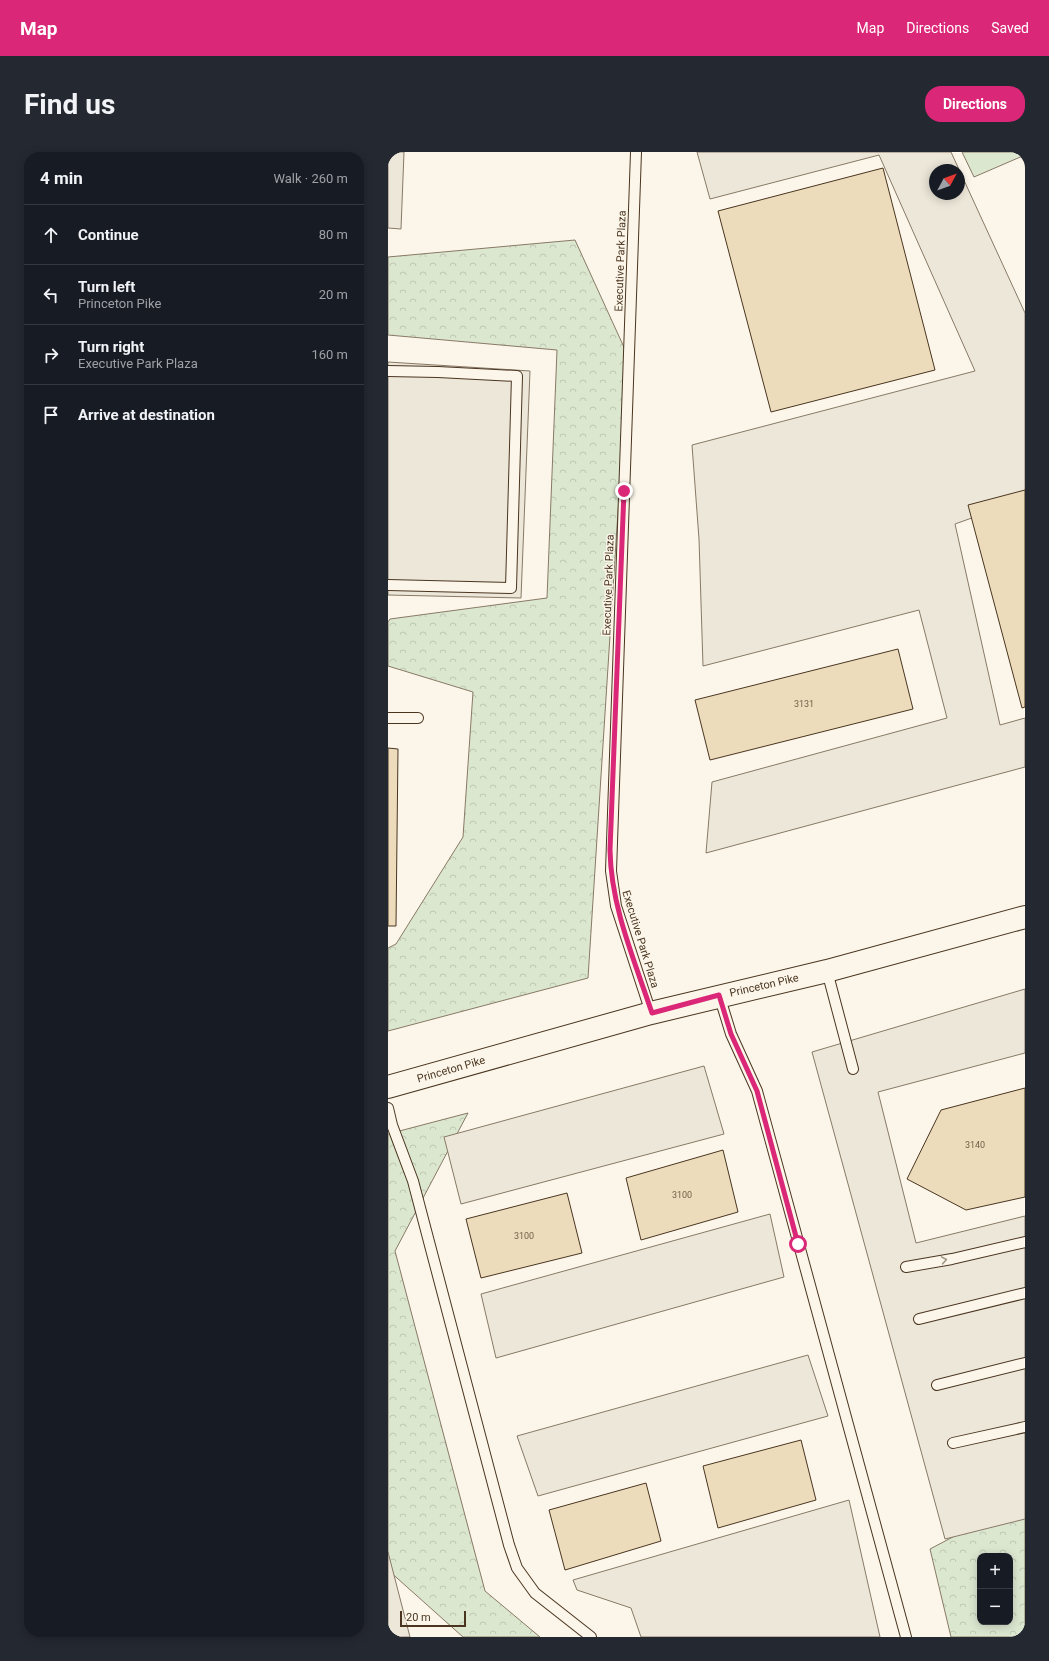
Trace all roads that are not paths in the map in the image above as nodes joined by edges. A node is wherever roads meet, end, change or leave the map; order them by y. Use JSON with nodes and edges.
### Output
{"nodes":[{"id":1,"x":636,"y":152,"type":"edge"},
{"id":2,"x":388,"y":371,"type":"edge"},
{"id":3,"x":388,"y":585,"type":"edge"},
{"id":4,"x":388,"y":718,"type":"edge"},
{"id":5,"x":418,"y":718,"type":"dead end"},
{"id":6,"x":1025,"y":917,"type":"edge"},
{"id":7,"x":826,"y":970,"type":"junction"},
{"id":8,"x":719,"y":995,"type":"junction"},
{"id":9,"x":652,"y":1013,"type":"junction"},
{"id":10,"x":853,"y":1069,"type":"dead end"},
{"id":11,"x":388,"y":1087,"type":"edge"},
{"id":12,"x":388,"y":1108,"type":"edge"},
{"id":13,"x":1025,"y":1242,"type":"edge"},
{"id":14,"x":906,"y":1267,"type":"dead end"},
{"id":15,"x":1025,"y":1293,"type":"edge"},
{"id":16,"x":919,"y":1319,"type":"dead end"},
{"id":17,"x":1025,"y":1363,"type":"edge"},
{"id":18,"x":937,"y":1385,"type":"dead end"},
{"id":19,"x":1025,"y":1427,"type":"edge"},
{"id":20,"x":953,"y":1443,"type":"dead end"},
{"id":21,"x":591,"y":1637,"type":"edge"},
{"id":22,"x":906,"y":1637,"type":"edge"}],
"edges":[{"from":1,"to":9,"type":"lane","name":"Executive Park Plaza"},
{"from":2,"to":3,"type":"lane"},
{"from":4,"to":5,"type":"lane"},
{"from":6,"to":7,"type":"main road","name":"Princeton Pike"},
{"from":7,"to":8,"type":"main road","name":"Princeton Pike"},
{"from":7,"to":10,"type":"lane"},
{"from":8,"to":9,"type":"main road","name":"Princeton Pike"},
{"from":8,"to":22,"type":"lane"},
{"from":9,"to":11,"type":"main road","name":"Princeton Pike"},
{"from":12,"to":21,"type":"lane"},
{"from":14,"to":13,"type":"lane","one_way":true},
{"from":15,"to":16,"type":"lane"},
{"from":17,"to":18,"type":"lane"},
{"from":19,"to":20,"type":"lane"}]}
